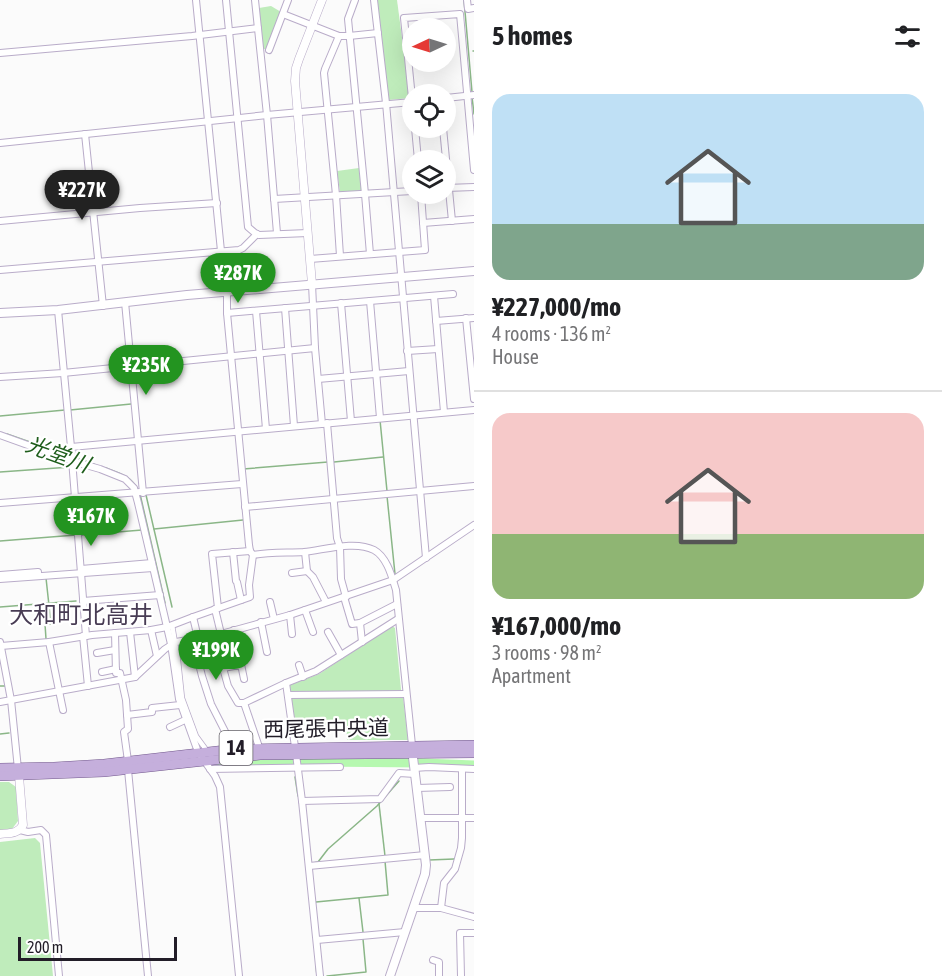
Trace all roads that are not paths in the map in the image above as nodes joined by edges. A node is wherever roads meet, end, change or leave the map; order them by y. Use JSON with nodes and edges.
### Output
{"nodes":[{"id":1,"x":196,"y":0,"type":"edge"},
{"id":2,"x":226,"y":0,"type":"edge"},
{"id":3,"x":255,"y":0,"type":"edge"},
{"id":4,"x":288,"y":0,"type":"edge"},
{"id":5,"x":322,"y":0,"type":"edge"},
{"id":6,"x":355,"y":0,"type":"edge"},
{"id":7,"x":374,"y":0,"type":"edge"},
{"id":8,"x":467,"y":0,"type":"edge"},
{"id":9,"x":474,"y":9,"type":"edge"},
{"id":10,"x":283,"y":14,"type":"junction"},
{"id":11,"x":312,"y":25,"type":"junction"},
{"id":12,"x":258,"y":28,"type":"junction"},
{"id":13,"x":228,"y":32,"type":"junction"},
{"id":14,"x":378,"y":33,"type":"junction"},
{"id":15,"x":199,"y":35,"type":"junction"},
{"id":16,"x":339,"y":36,"type":"junction"},
{"id":17,"x":349,"y":36,"type":"junction"},
{"id":18,"x":269,"y":50,"type":"dead end"},
{"id":19,"x":0,"y":53,"type":"edge"},
{"id":20,"x":410,"y":84,"type":"edge"},
{"id":21,"x":471,"y":96,"type":"edge"},
{"id":22,"x":456,"y":97,"type":"edge"},
{"id":23,"x":402,"y":101,"type":"edge"},
{"id":24,"x":386,"y":103,"type":"junction"},
{"id":25,"x":357,"y":106,"type":"junction"},
{"id":26,"x":328,"y":109,"type":"junction"},
{"id":27,"x":297,"y":112,"type":"junction"},
{"id":28,"x":267,"y":115,"type":"junction"},
{"id":29,"x":238,"y":119,"type":"junction"},
{"id":30,"x":208,"y":122,"type":"junction"},
{"id":31,"x":85,"y":134,"type":"junction"},
{"id":32,"x":0,"y":143,"type":"edge"},
{"id":33,"x":474,"y":170,"type":"edge"},
{"id":34,"x":474,"y":187,"type":"edge"},
{"id":35,"x":456,"y":188,"type":"edge"},
{"id":36,"x":402,"y":191,"type":"edge"},
{"id":37,"x":393,"y":192,"type":"junction"},
{"id":38,"x":365,"y":194,"type":"junction"},
{"id":39,"x":336,"y":195,"type":"junction"},
{"id":40,"x":305,"y":198,"type":"junction"},
{"id":41,"x":274,"y":200,"type":"junction"},
{"id":42,"x":217,"y":203,"type":"junction"},
{"id":43,"x":422,"y":204,"type":"edge"},
{"id":44,"x":449,"y":204,"type":"edge"},
{"id":45,"x":93,"y":212,"type":"junction"},
{"id":46,"x":474,"y":219,"type":"edge"},
{"id":47,"x":0,"y":221,"type":"edge"},
{"id":48,"x":452,"y":221,"type":"junction"},
{"id":49,"x":423,"y":223,"type":"junction"},
{"id":50,"x":278,"y":233,"type":"junction"},
{"id":51,"x":308,"y":233,"type":"junction"},
{"id":52,"x":257,"y":234,"type":"junction"},
{"id":53,"x":221,"y":251,"type":"junction"},
{"id":54,"x":398,"y":252,"type":"junction"},
{"id":55,"x":370,"y":254,"type":"junction"},
{"id":56,"x":340,"y":256,"type":"junction"},
{"id":57,"x":310,"y":258,"type":"junction"},
{"id":58,"x":99,"y":261,"type":"junction"},
{"id":59,"x":0,"y":270,"type":"edge"},
{"id":60,"x":474,"y":271,"type":"edge"},
{"id":61,"x":401,"y":277,"type":"junction"},
{"id":62,"x":312,"y":284,"type":"junction"},
{"id":63,"x":227,"y":291,"type":"junction"},
{"id":64,"x":453,"y":294,"type":"dead end"},
{"id":65,"x":434,"y":296,"type":"junction"},
{"id":66,"x":402,"y":298,"type":"junction"},
{"id":67,"x":370,"y":301,"type":"junction"},
{"id":68,"x":125,"y":302,"type":"junction"},
{"id":69,"x":341,"y":303,"type":"junction"},
{"id":70,"x":103,"y":306,"type":"junction"},
{"id":71,"x":313,"y":306,"type":"junction"},
{"id":72,"x":285,"y":308,"type":"junction"},
{"id":73,"x":58,"y":310,"type":"junction"},
{"id":74,"x":255,"y":311,"type":"junction"},
{"id":75,"x":0,"y":313,"type":"edge"},
{"id":76,"x":227,"y":313,"type":"junction"},
{"id":77,"x":466,"y":318,"type":"junction"},
{"id":78,"x":474,"y":318,"type":"edge"},
{"id":79,"x":436,"y":321,"type":"junction"},
{"id":80,"x":315,"y":348,"type":"junction"},
{"id":81,"x":438,"y":349,"type":"junction"},
{"id":82,"x":288,"y":351,"type":"junction"},
{"id":83,"x":407,"y":351,"type":"junction"},
{"id":84,"x":260,"y":354,"type":"junction"},
{"id":85,"x":232,"y":357,"type":"junction"},
{"id":86,"x":130,"y":366,"type":"junction"},
{"id":87,"x":410,"y":371,"type":"junction"},
{"id":88,"x":63,"y":373,"type":"junction"},
{"id":89,"x":376,"y":374,"type":"junction"},
{"id":90,"x":0,"y":377,"type":"edge"},
{"id":91,"x":347,"y":377,"type":"junction"},
{"id":92,"x":318,"y":379,"type":"junction"},
{"id":93,"x":474,"y":399,"type":"edge"},
{"id":94,"x":474,"y":410,"type":"edge"},
{"id":95,"x":444,"y":412,"type":"junction"},
{"id":96,"x":414,"y":415,"type":"junction"},
{"id":97,"x":380,"y":418,"type":"junction"},
{"id":98,"x":351,"y":421,"type":"junction"},
{"id":99,"x":325,"y":423,"type":"junction"},
{"id":100,"x":294,"y":426,"type":"junction"},
{"id":101,"x":266,"y":429,"type":"junction"},
{"id":102,"x":238,"y":431,"type":"junction"},
{"id":103,"x":0,"y":435,"type":"edge"},
{"id":104,"x":138,"y":441,"type":"junction"},
{"id":105,"x":71,"y":447,"type":"junction"},
{"id":106,"x":72,"y":458,"type":"junction"},
{"id":107,"x":242,"y":484,"type":"junction"},
{"id":108,"x":474,"y":486,"type":"edge"},
{"id":109,"x":420,"y":491,"type":"junction"},
{"id":110,"x":140,"y":493,"type":"junction"},
{"id":111,"x":75,"y":497,"type":"junction"},
{"id":112,"x":334,"y":498,"type":"junction"},
{"id":113,"x":0,"y":503,"type":"edge"},
{"id":114,"x":245,"y":507,"type":"junction"},
{"id":115,"x":474,"y":525,"type":"edge"},
{"id":116,"x":340,"y":547,"type":"junction"},
{"id":117,"x":233,"y":552,"type":"junction"},
{"id":118,"x":305,"y":552,"type":"junction"},
{"id":119,"x":251,"y":553,"type":"junction"},
{"id":120,"x":426,"y":558,"type":"junction"},
{"id":121,"x":153,"y":565,"type":"junction"},
{"id":122,"x":80,"y":571,"type":"junction"},
{"id":123,"x":307,"y":571,"type":"junction"},
{"id":124,"x":292,"y":573,"type":"dead end"},
{"id":125,"x":0,"y":577,"type":"edge"},
{"id":126,"x":393,"y":580,"type":"junction"},
{"id":127,"x":160,"y":596,"type":"junction"},
{"id":128,"x":345,"y":597,"type":"junction"},
{"id":129,"x":241,"y":600,"type":"junction"},
{"id":130,"x":83,"y":601,"type":"junction"},
{"id":131,"x":270,"y":602,"type":"dead end"},
{"id":132,"x":326,"y":602,"type":"junction"},
{"id":133,"x":397,"y":604,"type":"junction"},
{"id":134,"x":217,"y":608,"type":"junction"},
{"id":135,"x":305,"y":610,"type":"junction"},
{"id":136,"x":290,"y":615,"type":"junction"},
{"id":137,"x":193,"y":617,"type":"junction"},
{"id":138,"x":274,"y":619,"type":"junction"},
{"id":139,"x":398,"y":619,"type":"junction"},
{"id":140,"x":261,"y":622,"type":"junction"},
{"id":141,"x":360,"y":622,"type":"junction"},
{"id":142,"x":123,"y":624,"type":"dead end"},
{"id":143,"x":170,"y":626,"type":"junction"},
{"id":144,"x":151,"y":630,"type":"junction"},
{"id":145,"x":234,"y":630,"type":"junction"},
{"id":146,"x":128,"y":632,"type":"junction"},
{"id":147,"x":313,"y":632,"type":"dead end"},
{"id":148,"x":328,"y":632,"type":"dead end"},
{"id":149,"x":115,"y":633,"type":"junction"},
{"id":150,"x":221,"y":634,"type":"junction"},
{"id":151,"x":292,"y":634,"type":"dead end"},
{"id":152,"x":84,"y":636,"type":"junction"},
{"id":153,"x":198,"y":638,"type":"junction"},
{"id":154,"x":49,"y":642,"type":"junction"},
{"id":155,"x":362,"y":642,"type":"junction"},
{"id":156,"x":0,"y":644,"type":"edge"},
{"id":157,"x":173,"y":644,"type":"junction"},
{"id":158,"x":115,"y":650,"type":"junction"},
{"id":159,"x":267,"y":652,"type":"dead end"},
{"id":160,"x":97,"y":653,"type":"dead end"},
{"id":161,"x":1,"y":655,"type":"edge"},
{"id":162,"x":342,"y":655,"type":"junction"},
{"id":163,"x":157,"y":656,"type":"junction"},
{"id":164,"x":299,"y":665,"type":"dead end"},
{"id":165,"x":241,"y":666,"type":"junction"},
{"id":166,"x":116,"y":669,"type":"junction"},
{"id":167,"x":135,"y":677,"type":"junction"},
{"id":168,"x":303,"y":677,"type":"junction"},
{"id":169,"x":121,"y":679,"type":"junction"},
{"id":170,"x":244,"y":679,"type":"dead end"},
{"id":171,"x":109,"y":681,"type":"junction"},
{"id":172,"x":286,"y":683,"type":"junction"},
{"id":173,"x":88,"y":686,"type":"junction"},
{"id":174,"x":59,"y":691,"type":"junction"},
{"id":175,"x":406,"y":694,"type":"junction"},
{"id":176,"x":288,"y":695,"type":"junction"},
{"id":177,"x":11,"y":700,"type":"junction"},
{"id":178,"x":0,"y":702,"type":"edge"},
{"id":179,"x":244,"y":703,"type":"junction"},
{"id":180,"x":180,"y":705,"type":"junction"},
{"id":181,"x":63,"y":710,"type":"dead end"},
{"id":182,"x":127,"y":715,"type":"junction"},
{"id":183,"x":185,"y":720,"type":"junction"},
{"id":184,"x":170,"y":727,"type":"dead end"},
{"id":185,"x":474,"y":745,"type":"edge"},
{"id":186,"x":259,"y":747,"type":"junction"},
{"id":187,"x":234,"y":748,"type":"junction"},
{"id":188,"x":474,"y":753,"type":"edge"},
{"id":189,"x":203,"y":755,"type":"junction"},
{"id":190,"x":297,"y":759,"type":"junction"},
{"id":191,"x":414,"y":761,"type":"junction"},
{"id":192,"x":128,"y":766,"type":"junction"},
{"id":193,"x":340,"y":767,"type":"dead end"},
{"id":194,"x":0,"y":768,"type":"edge"},
{"id":195,"x":210,"y":769,"type":"junction"},
{"id":196,"x":462,"y":769,"type":"junction"},
{"id":197,"x":474,"y":769,"type":"edge"},
{"id":198,"x":19,"y":772,"type":"junction"},
{"id":199,"x":0,"y":776,"type":"edge"},
{"id":200,"x":417,"y":788,"type":"junction"},
{"id":201,"x":450,"y":788,"type":"dead end"},
{"id":202,"x":302,"y":801,"type":"junction"},
{"id":203,"x":420,"y":818,"type":"junction"},
{"id":204,"x":474,"y":818,"type":"edge"},
{"id":205,"x":462,"y":819,"type":"junction"},
{"id":206,"x":20,"y":830,"type":"junction"},
{"id":207,"x":0,"y":834,"type":"edge"},
{"id":208,"x":424,"y":855,"type":"junction"},
{"id":209,"x":309,"y":866,"type":"junction"},
{"id":210,"x":414,"y":908,"type":"junction"},
{"id":211,"x":441,"y":908,"type":"junction"},
{"id":212,"x":474,"y":917,"type":"edge"},
{"id":213,"x":405,"y":932,"type":"junction"},
{"id":214,"x":474,"y":933,"type":"edge"},
{"id":215,"x":317,"y":940,"type":"junction"},
{"id":216,"x":432,"y":960,"type":"dead end"},
{"id":217,"x":59,"y":976,"type":"edge"},
{"id":218,"x":148,"y":976,"type":"edge"},
{"id":219,"x":239,"y":976,"type":"edge"},
{"id":220,"x":320,"y":976,"type":"edge"},
{"id":221,"x":390,"y":976,"type":"edge"},
{"id":222,"x":439,"y":976,"type":"edge"},
{"id":223,"x":461,"y":976,"type":"edge"}],
"edges":[{"from":1,"to":15,"type":"street"},
{"from":2,"to":13,"type":"street"},
{"from":3,"to":12,"type":"street"},
{"from":4,"to":10,"type":"street"},
{"from":5,"to":11,"type":"street"},
{"from":6,"to":17,"type":"street"},
{"from":7,"to":14,"type":"street"},
{"from":8,"to":9,"type":"street"},
{"from":10,"to":11,"type":"street"},
{"from":10,"to":18,"type":"street"},
{"from":11,"to":16,"type":"street"},
{"from":11,"to":27,"type":"street"},
{"from":12,"to":13,"type":"street"},
{"from":12,"to":28,"type":"street"},
{"from":13,"to":15,"type":"street"},
{"from":13,"to":29,"type":"street"},
{"from":14,"to":17,"type":"street"},
{"from":14,"to":24,"type":"street"},
{"from":15,"to":19,"type":"street"},
{"from":15,"to":30,"type":"street"},
{"from":16,"to":17,"type":"street"},
{"from":16,"to":26,"type":"street"},
{"from":17,"to":25,"type":"street"},
{"from":20,"to":21,"type":"street"},
{"from":21,"to":22,"type":"street"},
{"from":21,"to":33,"type":"street"},
{"from":23,"to":24,"type":"street"},
{"from":24,"to":25,"type":"street"},
{"from":24,"to":37,"type":"street"},
{"from":25,"to":26,"type":"street"},
{"from":25,"to":38,"type":"street"},
{"from":26,"to":27,"type":"street"},
{"from":26,"to":39,"type":"street"},
{"from":27,"to":28,"type":"street"},
{"from":27,"to":40,"type":"street"},
{"from":28,"to":29,"type":"street"},
{"from":28,"to":41,"type":"street"},
{"from":29,"to":30,"type":"street"},
{"from":29,"to":52,"type":"street"},
{"from":30,"to":31,"type":"street"},
{"from":30,"to":42,"type":"street"},
{"from":31,"to":32,"type":"street"},
{"from":31,"to":45,"type":"street"},
{"from":34,"to":35,"type":"street"},
{"from":36,"to":37,"type":"street"},
{"from":37,"to":38,"type":"street"},
{"from":37,"to":54,"type":"street"},
{"from":38,"to":39,"type":"street"},
{"from":38,"to":55,"type":"street"},
{"from":39,"to":40,"type":"street"},
{"from":39,"to":56,"type":"street"},
{"from":40,"to":41,"type":"street"},
{"from":40,"to":51,"type":"street"},
{"from":41,"to":50,"type":"street"},
{"from":42,"to":45,"type":"street"},
{"from":42,"to":53,"type":"street"},
{"from":43,"to":49,"type":"street"},
{"from":44,"to":48,"type":"street"},
{"from":45,"to":47,"type":"street"},
{"from":45,"to":58,"type":"street"},
{"from":46,"to":48,"type":"street"},
{"from":48,"to":49,"type":"street"},
{"from":49,"to":54,"type":"street"},
{"from":50,"to":51,"type":"street"},
{"from":50,"to":52,"type":"street"},
{"from":51,"to":57,"type":"street"},
{"from":52,"to":53,"type":"street"},
{"from":53,"to":58,"type":"street"},
{"from":53,"to":63,"type":"street"},
{"from":54,"to":55,"type":"street"},
{"from":54,"to":61,"type":"street"},
{"from":55,"to":56,"type":"street"},
{"from":56,"to":57,"type":"street"},
{"from":57,"to":62,"type":"street"},
{"from":58,"to":59,"type":"street"},
{"from":58,"to":70,"type":"street"},
{"from":60,"to":61,"type":"main road"},
{"from":61,"to":62,"type":"main road"},
{"from":61,"to":66,"type":"street"},
{"from":62,"to":63,"type":"main road"},
{"from":62,"to":71,"type":"street"},
{"from":63,"to":68,"type":"main road"},
{"from":63,"to":76,"type":"street"},
{"from":64,"to":65,"type":"street"},
{"from":65,"to":66,"type":"street"},
{"from":65,"to":79,"type":"street"},
{"from":66,"to":67,"type":"street"},
{"from":66,"to":83,"type":"street"},
{"from":67,"to":69,"type":"street"},
{"from":67,"to":89,"type":"street"},
{"from":68,"to":70,"type":"main road"},
{"from":68,"to":86,"type":"street"},
{"from":69,"to":71,"type":"street"},
{"from":69,"to":91,"type":"street"},
{"from":70,"to":73,"type":"main road"},
{"from":71,"to":72,"type":"street"},
{"from":71,"to":80,"type":"street"},
{"from":72,"to":74,"type":"street"},
{"from":72,"to":82,"type":"street"},
{"from":73,"to":75,"type":"main road"},
{"from":73,"to":88,"type":"street"},
{"from":74,"to":76,"type":"street"},
{"from":74,"to":84,"type":"street"},
{"from":76,"to":85,"type":"street"},
{"from":77,"to":78,"type":"street"},
{"from":77,"to":79,"type":"street"},
{"from":77,"to":93,"type":"street"},
{"from":79,"to":81,"type":"street"},
{"from":80,"to":82,"type":"street"},
{"from":80,"to":92,"type":"street"},
{"from":81,"to":83,"type":"street"},
{"from":81,"to":95,"type":"street"},
{"from":82,"to":84,"type":"street"},
{"from":82,"to":100,"type":"street"},
{"from":83,"to":87,"type":"street"},
{"from":84,"to":85,"type":"street"},
{"from":84,"to":101,"type":"street"},
{"from":85,"to":86,"type":"street"},
{"from":85,"to":102,"type":"street"},
{"from":86,"to":88,"type":"street"},
{"from":86,"to":104,"type":"street"},
{"from":87,"to":89,"type":"street"},
{"from":87,"to":96,"type":"street"},
{"from":88,"to":90,"type":"street"},
{"from":88,"to":105,"type":"street"},
{"from":89,"to":91,"type":"street"},
{"from":89,"to":97,"type":"street"},
{"from":91,"to":92,"type":"street"},
{"from":91,"to":98,"type":"street"},
{"from":92,"to":99,"type":"street"},
{"from":94,"to":95,"type":"street"},
{"from":95,"to":96,"type":"street"},
{"from":96,"to":97,"type":"street"},
{"from":96,"to":109,"type":"street"},
{"from":97,"to":98,"type":"street"},
{"from":98,"to":99,"type":"street"},
{"from":99,"to":100,"type":"street"},
{"from":99,"to":112,"type":"street"},
{"from":100,"to":101,"type":"street"},
{"from":101,"to":102,"type":"street"},
{"from":102,"to":104,"type":"street"},
{"from":102,"to":107,"type":"street"},
{"from":103,"to":106,"type":"street"},
{"from":104,"to":105,"type":"street"},
{"from":104,"to":110,"type":"street"},
{"from":105,"to":106,"type":"street"},
{"from":106,"to":110,"type":"street"},
{"from":106,"to":111,"type":"street"},
{"from":107,"to":110,"type":"street"},
{"from":107,"to":114,"type":"street"},
{"from":108,"to":109,"type":"street"},
{"from":109,"to":112,"type":"street"},
{"from":109,"to":120,"type":"street"},
{"from":110,"to":111,"type":"street"},
{"from":110,"to":121,"type":"street"},
{"from":111,"to":113,"type":"street"},
{"from":111,"to":122,"type":"street"},
{"from":112,"to":114,"type":"street"},
{"from":112,"to":116,"type":"street"},
{"from":114,"to":119,"type":"street"},
{"from":115,"to":120,"type":"street"},
{"from":116,"to":118,"type":"street"},
{"from":116,"to":126,"type":"street"},
{"from":116,"to":128,"type":"street"},
{"from":117,"to":119,"type":"street"},
{"from":117,"to":129,"type":"street"},
{"from":117,"to":134,"type":"street"},
{"from":118,"to":119,"type":"street"},
{"from":118,"to":123,"type":"street"},
{"from":119,"to":129,"type":"street"},
{"from":120,"to":126,"type":"street"},
{"from":121,"to":122,"type":"street"},
{"from":121,"to":127,"type":"street"},
{"from":122,"to":125,"type":"street"},
{"from":122,"to":130,"type":"street"},
{"from":123,"to":124,"type":"street"},
{"from":123,"to":132,"type":"street"},
{"from":126,"to":128,"type":"street"},
{"from":126,"to":133,"type":"street"},
{"from":127,"to":130,"type":"street"},
{"from":127,"to":143,"type":"street"},
{"from":128,"to":132,"type":"street"},
{"from":128,"to":141,"type":"street"},
{"from":129,"to":134,"type":"street"},
{"from":130,"to":152,"type":"street"},
{"from":131,"to":138,"type":"street"},
{"from":132,"to":135,"type":"street"},
{"from":133,"to":139,"type":"street"},
{"from":133,"to":141,"type":"street"},
{"from":134,"to":137,"type":"street"},
{"from":134,"to":150,"type":"street"},
{"from":135,"to":136,"type":"street"},
{"from":135,"to":147,"type":"street"},
{"from":136,"to":138,"type":"street"},
{"from":136,"to":151,"type":"street"},
{"from":137,"to":143,"type":"street"},
{"from":137,"to":153,"type":"street"},
{"from":138,"to":140,"type":"street"},
{"from":139,"to":155,"type":"street"},
{"from":139,"to":175,"type":"street"},
{"from":140,"to":145,"type":"street"},
{"from":140,"to":159,"type":"street"},
{"from":141,"to":155,"type":"street"},
{"from":142,"to":146,"type":"street"},
{"from":143,"to":144,"type":"street"},
{"from":143,"to":157,"type":"street"},
{"from":144,"to":146,"type":"street"},
{"from":144,"to":163,"type":"street"},
{"from":145,"to":150,"type":"street"},
{"from":145,"to":165,"type":"street"},
{"from":146,"to":149,"type":"street"},
{"from":146,"to":167,"type":"street"},
{"from":148,"to":162,"type":"street"},
{"from":149,"to":152,"type":"street"},
{"from":149,"to":158,"type":"street"},
{"from":150,"to":153,"type":"street"},
{"from":152,"to":154,"type":"street"},
{"from":152,"to":173,"type":"street"},
{"from":153,"to":157,"type":"street"},
{"from":153,"to":187,"type":"street"},
{"from":154,"to":156,"type":"street"},
{"from":154,"to":174,"type":"street"},
{"from":155,"to":162,"type":"street"},
{"from":156,"to":161,"type":"street"},
{"from":157,"to":163,"type":"street"},
{"from":157,"to":180,"type":"street"},
{"from":157,"to":189,"type":"street"},
{"from":158,"to":160,"type":"street"},
{"from":158,"to":166,"type":"street"},
{"from":161,"to":177,"type":"street"},
{"from":162,"to":168,"type":"street"},
{"from":163,"to":167,"type":"street"},
{"from":164,"to":168,"type":"street"},
{"from":165,"to":170,"type":"street"},
{"from":165,"to":179,"type":"street"},
{"from":166,"to":169,"type":"street"},
{"from":166,"to":171,"type":"street"},
{"from":167,"to":169,"type":"street"},
{"from":168,"to":172,"type":"street"},
{"from":169,"to":171,"type":"street"},
{"from":169,"to":182,"type":"street"},
{"from":171,"to":173,"type":"street"},
{"from":172,"to":176,"type":"street"},
{"from":172,"to":179,"type":"street"},
{"from":173,"to":174,"type":"street"},
{"from":174,"to":177,"type":"street"},
{"from":174,"to":181,"type":"street"},
{"from":175,"to":176,"type":"street"},
{"from":175,"to":191,"type":"street"},
{"from":176,"to":190,"type":"street"},
{"from":177,"to":178,"type":"street"},
{"from":177,"to":198,"type":"street"},
{"from":179,"to":186,"type":"street"},
{"from":180,"to":182,"type":"street"},
{"from":180,"to":183,"type":"street"},
{"from":182,"to":192,"type":"street"},
{"from":183,"to":184,"type":"street"},
{"from":183,"to":189,"type":"street"},
{"from":185,"to":191,"type":"main road","name":"西尾張中央道","number":"14"},
{"from":186,"to":187,"type":"main road","name":"西尾張中央道","number":"14"},
{"from":186,"to":190,"type":"main road","name":"西尾張中央道","number":"14"},
{"from":187,"to":189,"type":"main road","name":"西尾張中央道","number":"14"},
{"from":188,"to":191,"type":"main road","name":"西尾張中央道","number":"14"},
{"from":189,"to":190,"type":"main road","name":"西尾張中央道","number":"14"},
{"from":189,"to":192,"type":"main road","name":"西尾張中央道","number":"14"},
{"from":189,"to":195,"type":"street"},
{"from":190,"to":191,"type":"main road","name":"西尾張中央道","number":"14"},
{"from":190,"to":193,"type":"street"},
{"from":190,"to":195,"type":"street"},
{"from":190,"to":202,"type":"street"},
{"from":191,"to":196,"type":"street"},
{"from":191,"to":200,"type":"main road"},
{"from":191,"to":202,"type":"street"},
{"from":192,"to":198,"type":"main road","name":"西尾張中央道","number":"14"},
{"from":192,"to":218,"type":"street"},
{"from":194,"to":198,"type":"main road","name":"西尾張中央道","number":"14"},
{"from":195,"to":219,"type":"street"},
{"from":196,"to":197,"type":"street"},
{"from":196,"to":205,"type":"street"},
{"from":198,"to":199,"type":"main road","name":"西尾張中央道","number":"14"},
{"from":198,"to":206,"type":"street"},
{"from":200,"to":201,"type":"street"},
{"from":200,"to":203,"type":"main road"},
{"from":202,"to":209,"type":"street"},
{"from":203,"to":205,"type":"street"},
{"from":203,"to":208,"type":"main road"},
{"from":204,"to":205,"type":"street"},
{"from":205,"to":211,"type":"street"},
{"from":206,"to":207,"type":"street"},
{"from":206,"to":217,"type":"street"},
{"from":208,"to":209,"type":"street"},
{"from":208,"to":210,"type":"main road"},
{"from":209,"to":215,"type":"street"},
{"from":210,"to":211,"type":"street"},
{"from":210,"to":213,"type":"main road"},
{"from":211,"to":212,"type":"street"},
{"from":213,"to":215,"type":"street"},
{"from":213,"to":221,"type":"main road"},
{"from":214,"to":223,"type":"street"},
{"from":215,"to":220,"type":"street"},
{"from":216,"to":222,"type":"street"}]}
